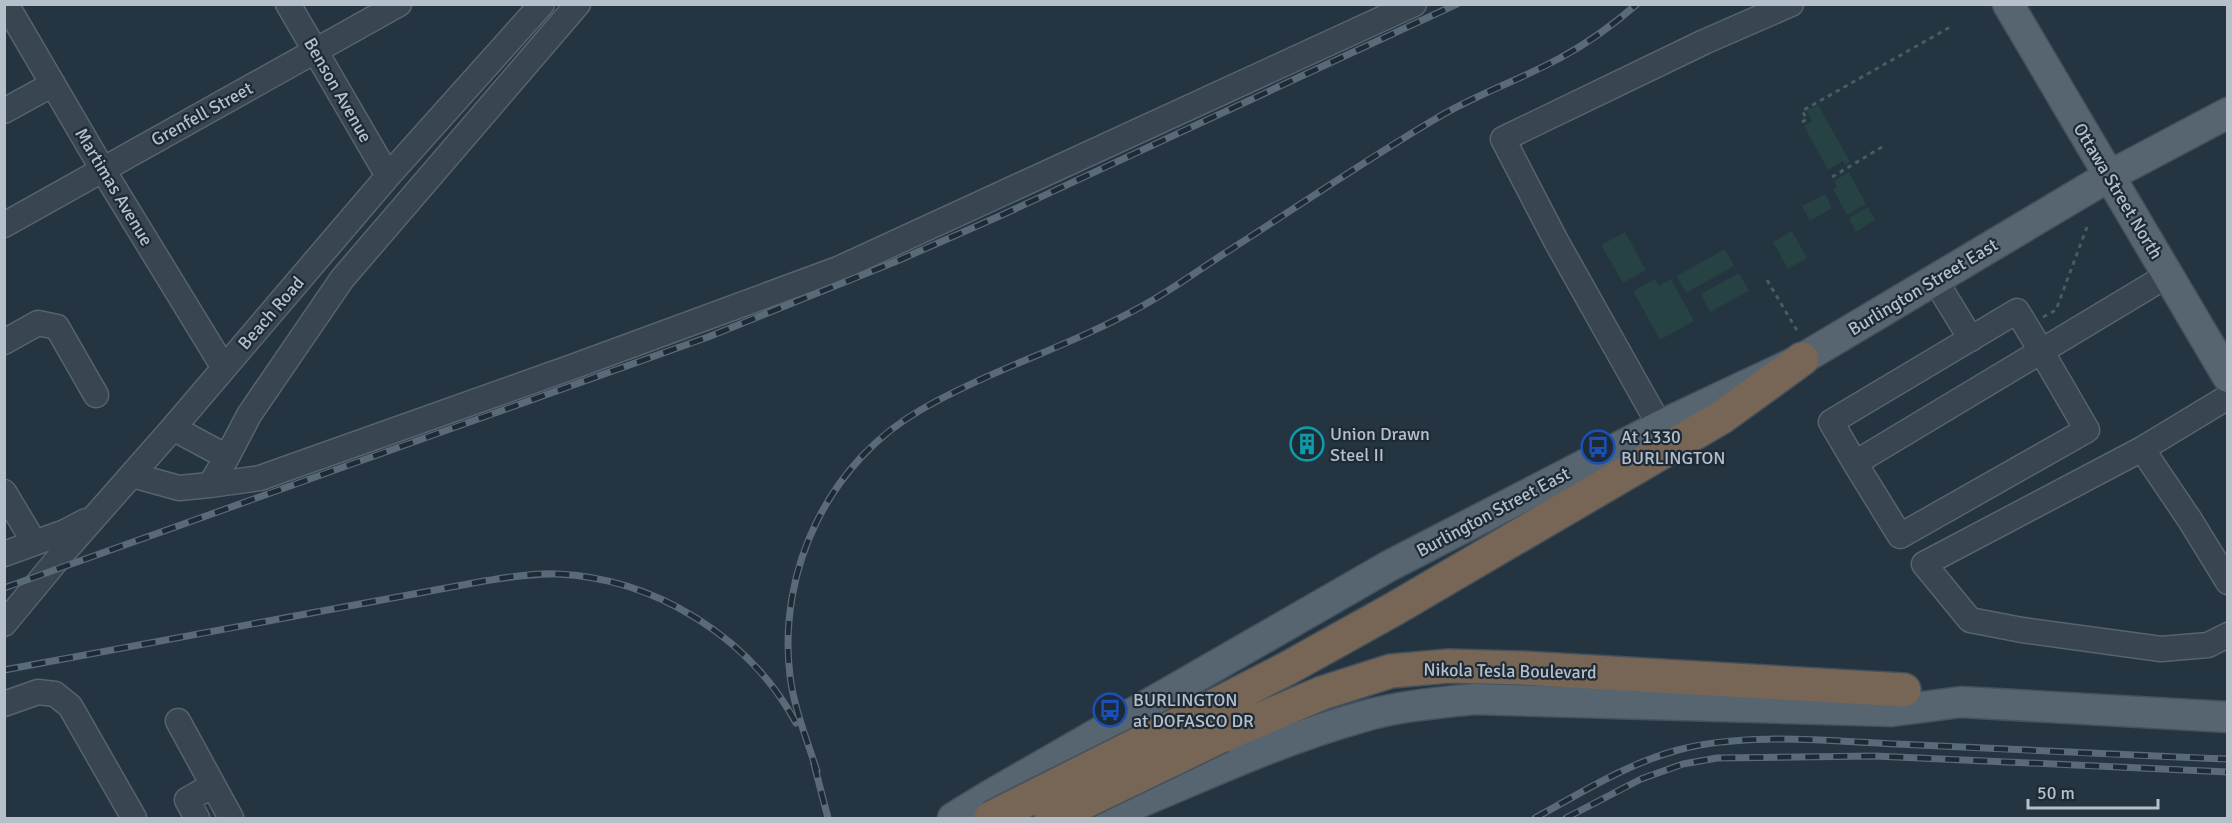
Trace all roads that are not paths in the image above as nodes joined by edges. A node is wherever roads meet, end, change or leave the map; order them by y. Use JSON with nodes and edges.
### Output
{"nodes":[{"id":1,"x":6,"y":4,"type":"edge"},
{"id":2,"x":288,"y":4,"type":"edge"},
{"id":3,"x":399,"y":4,"type":"edge"},
{"id":4,"x":542,"y":4,"type":"edge"},
{"id":5,"x":578,"y":4,"type":"edge"},
{"id":6,"x":1414,"y":4,"type":"edge"},
{"id":7,"x":1791,"y":4,"type":"edge"},
{"id":8,"x":2008,"y":4,"type":"edge"},
{"id":9,"x":314,"y":51,"type":"junction"},
{"id":10,"x":53,"y":84,"type":"junction"},
{"id":11,"x":4,"y":111,"type":"edge"},
{"id":12,"x":2228,"y":113,"type":"edge"},
{"id":13,"x":103,"y":170,"type":"junction"},
{"id":14,"x":388,"y":176,"type":"junction"},
{"id":15,"x":2109,"y":176,"type":"junction"},
{"id":16,"x":4,"y":225,"type":"edge"},
{"id":17,"x":2168,"y":275,"type":"junction"},
{"id":18,"x":1935,"y":280,"type":"junction"},
{"id":19,"x":1971,"y":339,"type":"junction"},
{"id":20,"x":4,"y":342,"type":"edge"},
{"id":21,"x":2041,"y":351,"type":"junction"},
{"id":22,"x":1806,"y":357,"type":"junction"},
{"id":23,"x":224,"y":368,"type":"junction"},
{"id":24,"x":2228,"y":377,"type":"edge"},
{"id":25,"x":96,"y":395,"type":"dead end"},
{"id":26,"x":2228,"y":397,"type":"edge"},
{"id":27,"x":1660,"y":426,"type":"junction"},
{"id":28,"x":173,"y":428,"type":"junction"},
{"id":29,"x":2142,"y":449,"type":"junction"},
{"id":30,"x":227,"y":457,"type":"junction"},
{"id":31,"x":1855,"y":463,"type":"junction"},
{"id":32,"x":132,"y":475,"type":"junction"},
{"id":33,"x":210,"y":485,"type":"junction"},
{"id":34,"x":4,"y":492,"type":"edge"},
{"id":35,"x":94,"y":517,"type":"junction"},
{"id":36,"x":4,"y":542,"type":"edge"},
{"id":37,"x":34,"y":542,"type":"junction"},
{"id":38,"x":4,"y":554,"type":"edge"},
{"id":39,"x":2228,"y":582,"type":"edge"},
{"id":40,"x":4,"y":624,"type":"edge"},
{"id":41,"x":2228,"y":635,"type":"edge"},
{"id":42,"x":1904,"y":690,"type":"joint"},
{"id":43,"x":1961,"y":702,"type":"junction"},
{"id":44,"x":4,"y":704,"type":"edge"},
{"id":45,"x":2228,"y":717,"type":"edge"},
{"id":46,"x":178,"y":721,"type":"dead end"},
{"id":47,"x":1215,"y":723,"type":"junction"},
{"id":48,"x":1075,"y":747,"type":"junction"},
{"id":49,"x":213,"y":785,"type":"junction"},
{"id":50,"x":1106,"y":817,"type":"edge"},
{"id":51,"x":134,"y":819,"type":"edge"},
{"id":52,"x":197,"y":819,"type":"edge"},
{"id":53,"x":231,"y":819,"type":"edge"},
{"id":54,"x":953,"y":819,"type":"edge"},
{"id":55,"x":991,"y":819,"type":"edge"},
{"id":56,"x":1051,"y":819,"type":"edge"}],
"edges":[{"from":1,"to":10,"type":"street","name":"Martimas Avenue"},
{"from":2,"to":9,"type":"street","name":"Benson Avenue"},
{"from":3,"to":9,"type":"street","name":"Grenfell Street"},
{"from":4,"to":14,"type":"street","name":"Beach Road"},
{"from":5,"to":30,"type":"street"},
{"from":6,"to":33,"type":"street"},
{"from":7,"to":27,"type":"street"},
{"from":8,"to":15,"type":"main road","name":"Ottawa Street North"},
{"from":9,"to":13,"type":"street","name":"Grenfell Street"},
{"from":9,"to":14,"type":"street","name":"Benson Avenue"},
{"from":10,"to":11,"type":"street"},
{"from":10,"to":13,"type":"street","name":"Martimas Avenue"},
{"from":12,"to":15,"type":"main road","name":"Burlington Street East"},
{"from":13,"to":16,"type":"street","name":"Grenfell Street"},
{"from":13,"to":23,"type":"street","name":"Martimas Avenue"},
{"from":14,"to":23,"type":"street","name":"Beach Road"},
{"from":15,"to":17,"type":"main road","name":"Ottawa Street North"},
{"from":15,"to":18,"type":"main road","name":"Burlington Street East"},
{"from":17,"to":21,"type":"street"},
{"from":17,"to":24,"type":"main road","name":"Ottawa Street North"},
{"from":18,"to":19,"type":"street"},
{"from":18,"to":22,"type":"main road","name":"Burlington Street East"},
{"from":19,"to":21,"type":"street"},
{"from":19,"to":31,"type":"street"},
{"from":20,"to":25,"type":"street"},
{"from":21,"to":31,"type":"street"},
{"from":21,"to":31,"type":"street"},
{"from":22,"to":27,"type":"main road","name":"Burlington Street East"},
{"from":22,"to":47,"type":"highway","name":"Nikola Tesla Boulevard"},
{"from":23,"to":28,"type":"street","name":"Beach Road"},
{"from":26,"to":29,"type":"street"},
{"from":27,"to":48,"type":"main road","name":"Burlington Street East"},
{"from":28,"to":30,"type":"street"},
{"from":28,"to":32,"type":"street","name":"Beach Road"},
{"from":29,"to":39,"type":"street"},
{"from":29,"to":41,"type":"street"},
{"from":30,"to":33,"type":"street"},
{"from":32,"to":33,"type":"street"},
{"from":32,"to":35,"type":"street","name":"Beach Road"},
{"from":34,"to":37,"type":"street"},
{"from":35,"to":37,"type":"street"},
{"from":35,"to":40,"type":"street","name":"Beach Road"},
{"from":36,"to":37,"type":"street"},
{"from":37,"to":38,"type":"street"},
{"from":42,"to":43,"type":"main road","name":"Nikola Tesla Boulevard"},
{"from":42,"to":47,"type":"highway","name":"Nikola Tesla Boulevard"},
{"from":43,"to":45,"type":"main road"},
{"from":43,"to":50,"type":"main road"},
{"from":44,"to":51,"type":"street"},
{"from":46,"to":49,"type":"street"},
{"from":47,"to":55,"type":"highway","name":"Nikola Tesla Boulevard","bridge":true},
{"from":47,"to":56,"type":"highway","name":"Nikola Tesla Boulevard","bridge":true},
{"from":48,"to":50,"type":"street"},
{"from":48,"to":54,"type":"main road","name":"Burlington Street East"},
{"from":49,"to":52,"type":"street"},
{"from":49,"to":53,"type":"street"}]}
